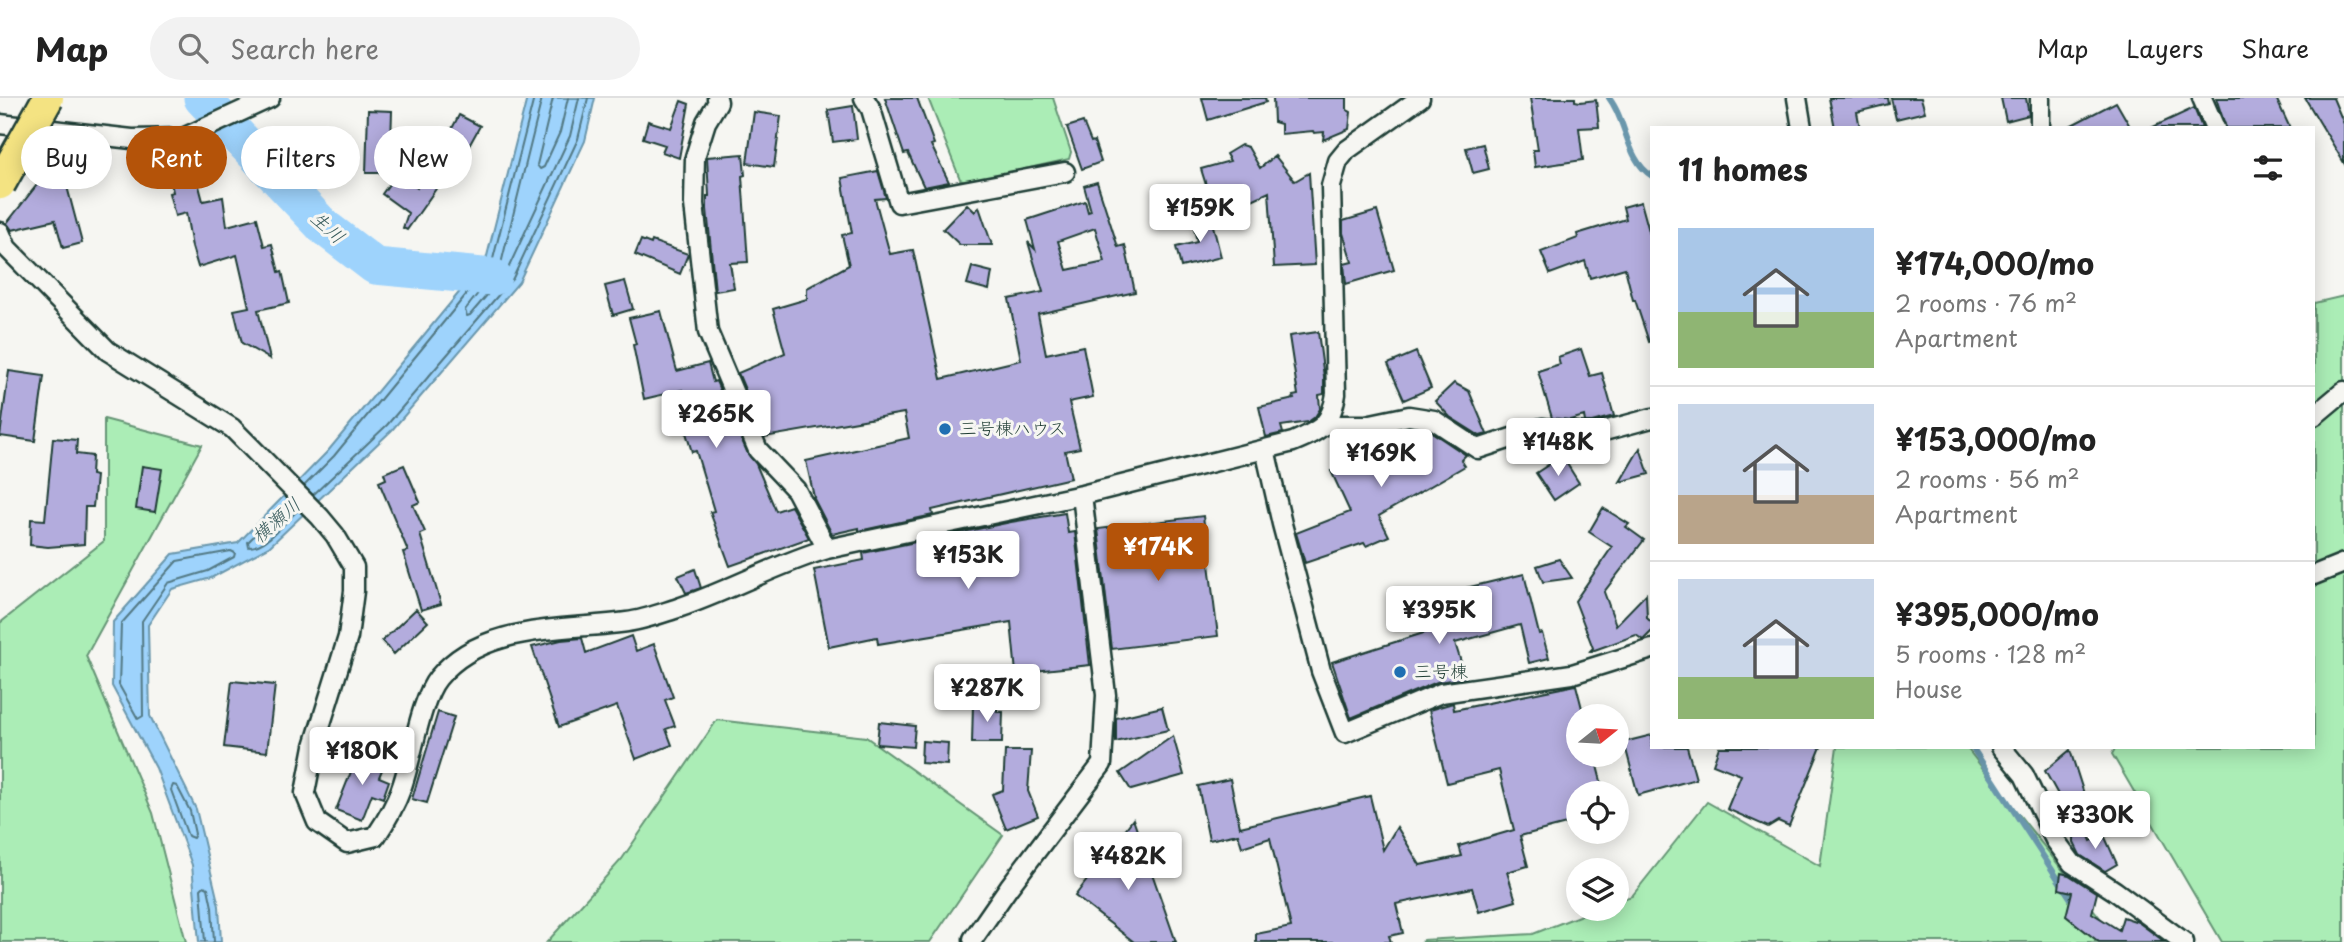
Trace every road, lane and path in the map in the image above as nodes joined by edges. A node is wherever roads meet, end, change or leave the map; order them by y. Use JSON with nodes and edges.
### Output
{"nodes":[{"id":1,"x":48,"y":98,"type":"edge"},
{"id":2,"x":717,"y":98,"type":"edge"},
{"id":3,"x":864,"y":98,"type":"edge"},
{"id":4,"x":1420,"y":98,"type":"edge"},
{"id":5,"x":1797,"y":98,"type":"edge"},
{"id":6,"x":2040,"y":98,"type":"edge"},
{"id":7,"x":2202,"y":98,"type":"edge"},
{"id":8,"x":260,"y":100,"type":"edge"},
{"id":9,"x":0,"y":124,"type":"edge"},
{"id":10,"x":1802,"y":126,"type":"edge"},
{"id":11,"x":2039,"y":126,"type":"edge"},
{"id":12,"x":2214,"y":126,"type":"edge"},
{"id":13,"x":1065,"y":172,"type":"dead end"},
{"id":14,"x":0,"y":184,"type":"edge"},
{"id":15,"x":0,"y":232,"type":"edge"},
{"id":16,"x":2344,"y":391,"type":"edge"},
{"id":17,"x":2315,"y":415,"type":"edge"},
{"id":18,"x":1650,"y":419,"type":"edge"},
{"id":19,"x":1325,"y":425,"type":"junction"},
{"id":20,"x":1265,"y":449,"type":"junction"},
{"id":21,"x":1082,"y":495,"type":"junction"},
{"id":22,"x":827,"y":549,"type":"junction"},
{"id":23,"x":2344,"y":563,"type":"edge"},
{"id":24,"x":2315,"y":575,"type":"edge"},
{"id":25,"x":1650,"y":650,"type":"edge"},
{"id":26,"x":2003,"y":749,"type":"edge"},
{"id":27,"x":973,"y":939,"type":"dead end"},
{"id":28,"x":2184,"y":942,"type":"edge"}],
"edges":[{"from":1,"to":14,"type":"highway","bridge":true},
{"from":2,"to":22,"type":"street"},
{"from":3,"to":13,"type":"street"},
{"from":4,"to":19,"type":"street"},
{"from":5,"to":10,"type":"street"},
{"from":6,"to":11,"type":"street"},
{"from":7,"to":12,"type":"street"},
{"from":8,"to":9,"type":"street"},
{"from":15,"to":22,"type":"street"},
{"from":16,"to":17,"type":"street"},
{"from":18,"to":19,"type":"street"},
{"from":19,"to":20,"type":"street"},
{"from":20,"to":21,"type":"street"},
{"from":20,"to":25,"type":"street"},
{"from":21,"to":22,"type":"street"},
{"from":21,"to":27,"type":"street"},
{"from":23,"to":24,"type":"street"},
{"from":26,"to":28,"type":"street"}]}
